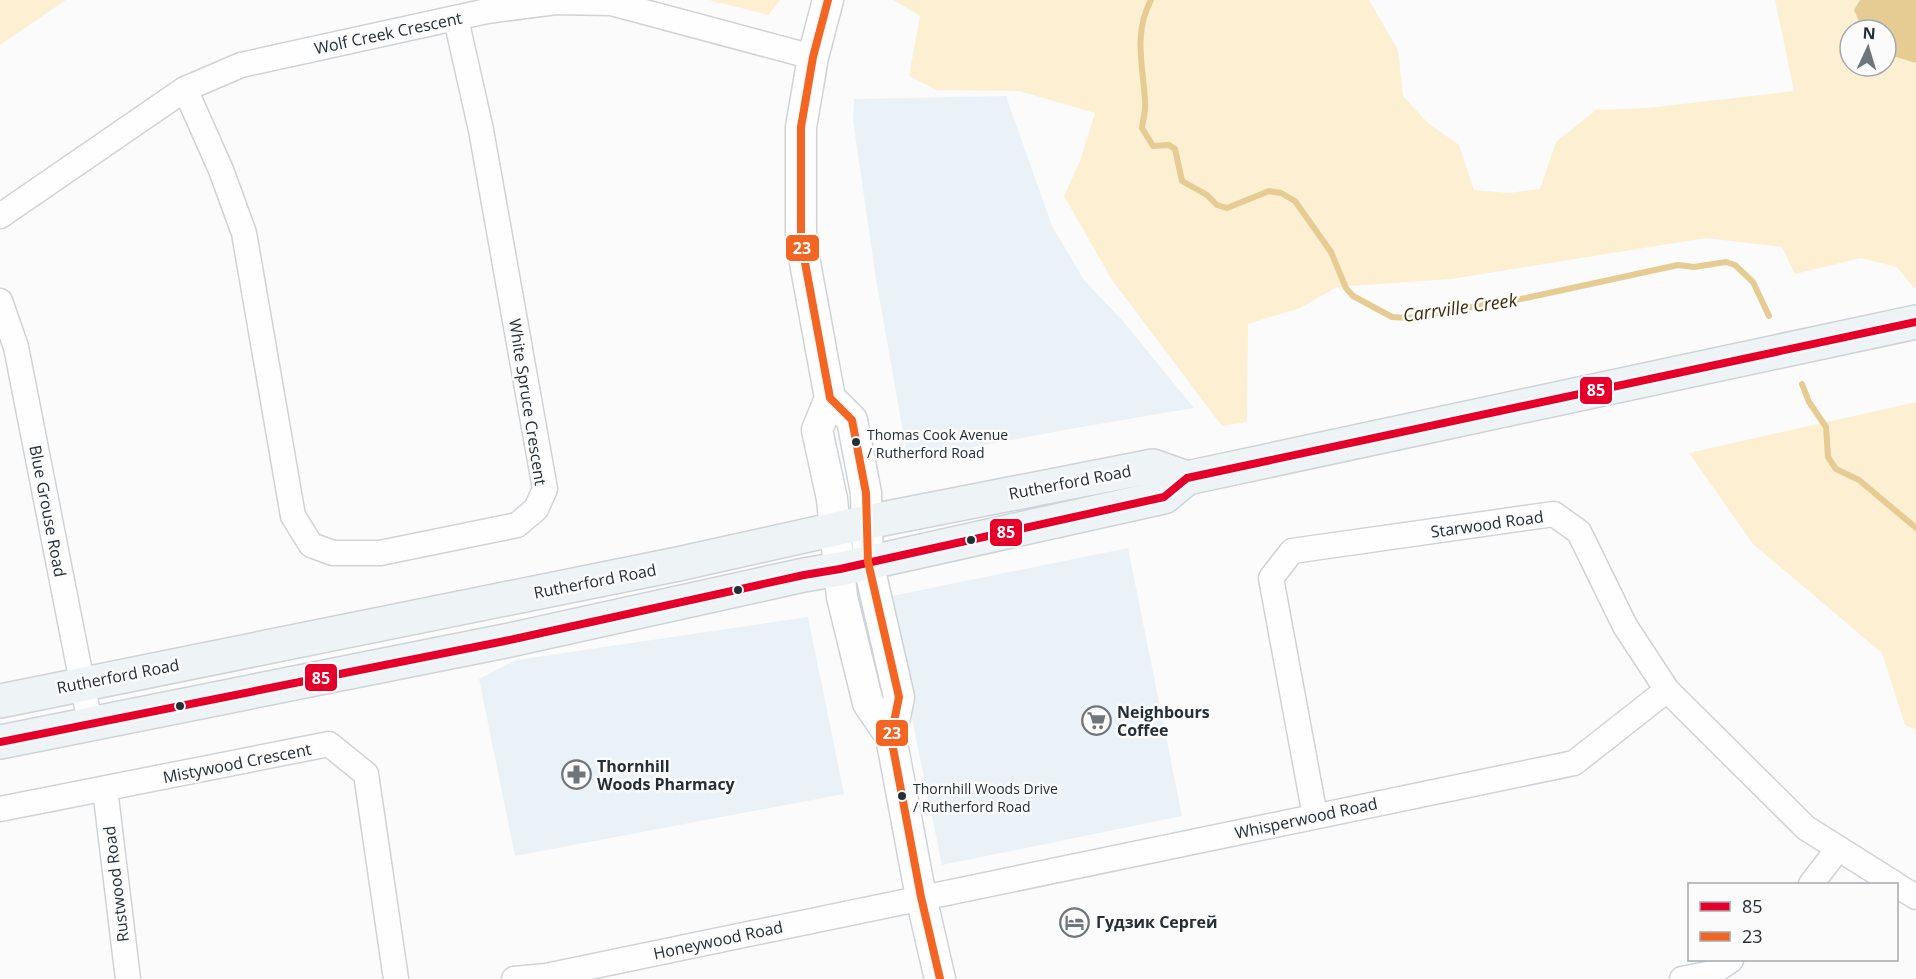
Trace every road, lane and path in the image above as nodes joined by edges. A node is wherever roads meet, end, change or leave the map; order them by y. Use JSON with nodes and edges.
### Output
{"nodes":[{"id":1,"x":828,"y":0,"type":"edge"},
{"id":2,"x":456,"y":19,"type":"junction"},
{"id":3,"x":813,"y":57,"type":"junction"},
{"id":4,"x":185,"y":89,"type":"junction"},
{"id":5,"x":0,"y":216,"type":"edge"},
{"id":6,"x":0,"y":300,"type":"edge"},
{"id":7,"x":1916,"y":322,"type":"edge"},
{"id":8,"x":830,"y":398,"type":"junction"},
{"id":9,"x":1188,"y":478,"type":"junction"},
{"id":10,"x":867,"y":522,"type":"junction"},
{"id":11,"x":835,"y":530,"type":"junction"},
{"id":12,"x":854,"y":566,"type":"junction"},
{"id":13,"x":82,"y":683,"type":"junction"},
{"id":14,"x":1667,"y":690,"type":"junction"},
{"id":15,"x":0,"y":701,"type":"edge"},
{"id":16,"x":90,"y":723,"type":"junction"},
{"id":17,"x":0,"y":742,"type":"edge"},
{"id":18,"x":105,"y":789,"type":"junction"},
{"id":19,"x":0,"y":809,"type":"edge"},
{"id":20,"x":1315,"y":816,"type":"junction"},
{"id":21,"x":1838,"y":849,"type":"junction"},
{"id":22,"x":1812,"y":883,"type":"edge"},
{"id":23,"x":1893,"y":883,"type":"edge"},
{"id":24,"x":1898,"y":886,"type":"edge"},
{"id":25,"x":921,"y":897,"type":"junction"},
{"id":26,"x":1916,"y":897,"type":"edge"},
{"id":27,"x":1730,"y":961,"type":"edge"},
{"id":28,"x":128,"y":979,"type":"edge"},
{"id":29,"x":396,"y":979,"type":"edge"},
{"id":30,"x":514,"y":979,"type":"edge"},
{"id":31,"x":940,"y":979,"type":"edge"},
{"id":32,"x":1682,"y":979,"type":"edge"}],
"edges":[{"from":1,"to":3,"type":"street"},
{"from":2,"to":3,"type":"street","name":"Wolf Creek Crescent"},
{"from":2,"to":4,"type":"street","name":"Wolf Creek Crescent"},
{"from":2,"to":4,"type":"street","name":"White Spruce Crescent"},
{"from":3,"to":8,"type":"street"},
{"from":4,"to":5,"type":"street","name":"Wolf Creek Crescent"},
{"from":6,"to":13,"type":"street","name":"Blue Grouse Road"},
{"from":7,"to":9,"type":"main road","name":"Rutherford Road"},
{"from":8,"to":10,"type":"street"},
{"from":8,"to":11,"type":"street"},
{"from":9,"to":10,"type":"main road","name":"Rutherford Road"},
{"from":9,"to":12,"type":"main road","name":"Rutherford Road"},
{"from":10,"to":11,"type":"main road","name":"Rutherford Road"},
{"from":10,"to":12,"type":"street"},
{"from":11,"to":12,"type":"street"},
{"from":11,"to":13,"type":"main road","name":"Rutherford Road"},
{"from":12,"to":16,"type":"main road","name":"Rutherford Road"},
{"from":12,"to":25,"type":"street"},
{"from":13,"to":15,"type":"main road","name":"Rutherford Road"},
{"from":13,"to":16,"type":"street","name":"Blue Grouse Road"},
{"from":14,"to":20,"type":"street","name":"Whisperwood Road"},
{"from":14,"to":20,"type":"street","name":"Starwood Road"},
{"from":14,"to":21,"type":"street","name":"Starwood Road"},
{"from":16,"to":17,"type":"main road","name":"Rutherford Road"},
{"from":18,"to":19,"type":"street","name":"Mistywood Crescent"},
{"from":18,"to":28,"type":"street","name":"Rustwood Road"},
{"from":18,"to":29,"type":"street","name":"Mistywood Crescent"},
{"from":20,"to":25,"type":"street","name":"Whisperwood Road"},
{"from":21,"to":22,"type":"street"},
{"from":21,"to":23,"type":"street","name":"Starwood Road"},
{"from":24,"to":26,"type":"street","name":"Starwood Road"},
{"from":25,"to":30,"type":"street","name":"Honeywood Road"},
{"from":25,"to":31,"type":"street"},
{"from":27,"to":32,"type":"street"}]}
